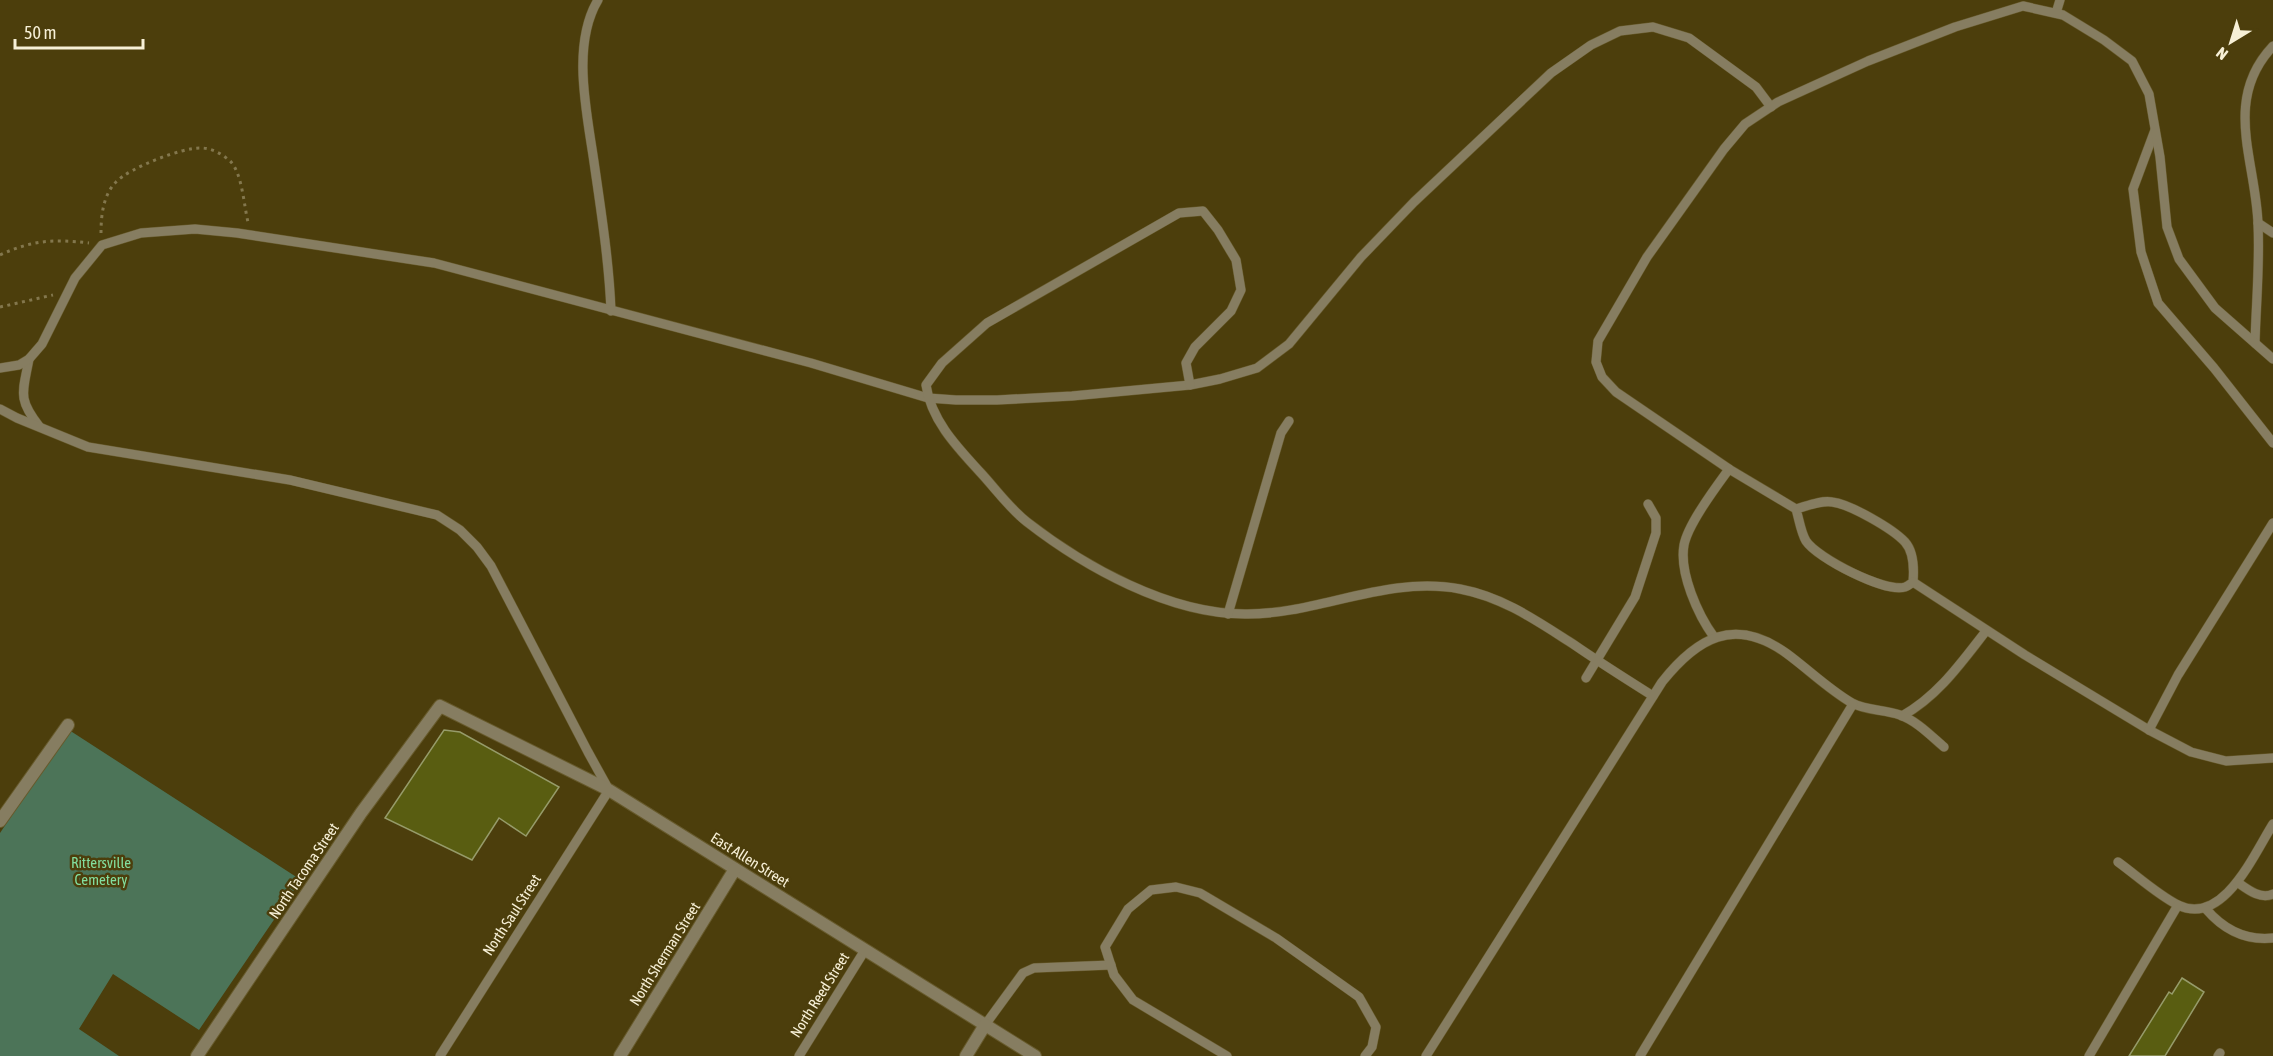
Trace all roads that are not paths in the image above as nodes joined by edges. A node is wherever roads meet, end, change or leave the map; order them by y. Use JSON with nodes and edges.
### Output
{"nodes":[{"id":1,"x":598,"y":0,"type":"edge"},
{"id":2,"x":2060,"y":0,"type":"edge"},
{"id":3,"x":2056,"y":13,"type":"junction"},
{"id":4,"x":2273,"y":46,"type":"edge"},
{"id":5,"x":1771,"y":107,"type":"junction"},
{"id":6,"x":2155,"y":130,"type":"junction"},
{"id":7,"x":2258,"y":224,"type":"junction"},
{"id":8,"x":2273,"y":233,"type":"edge"},
{"id":9,"x":611,"y":312,"type":"junction"},
{"id":10,"x":2254,"y":344,"type":"junction"},
{"id":11,"x":29,"y":359,"type":"junction"},
{"id":12,"x":2273,"y":359,"type":"edge"},
{"id":13,"x":0,"y":368,"type":"edge"},
{"id":14,"x":1190,"y":384,"type":"junction"},
{"id":15,"x":928,"y":398,"type":"junction"},
{"id":16,"x":0,"y":409,"type":"edge"},
{"id":17,"x":1289,"y":421,"type":"dead end"},
{"id":18,"x":40,"y":427,"type":"junction"},
{"id":19,"x":2273,"y":443,"type":"edge"},
{"id":20,"x":1729,"y":470,"type":"junction"},
{"id":21,"x":1648,"y":504,"type":"dead end"},
{"id":22,"x":1796,"y":509,"type":"junction"},
{"id":23,"x":2273,"y":523,"type":"edge"},
{"id":24,"x":1913,"y":582,"type":"junction"},
{"id":25,"x":1228,"y":614,"type":"junction"},
{"id":26,"x":1986,"y":632,"type":"junction"},
{"id":27,"x":1714,"y":637,"type":"junction"},
{"id":28,"x":1598,"y":661,"type":"junction"},
{"id":29,"x":1586,"y":678,"type":"dead end"},
{"id":30,"x":1653,"y":696,"type":"junction"},
{"id":31,"x":1853,"y":704,"type":"junction"},
{"id":32,"x":440,"y":706,"type":"joint"},
{"id":33,"x":1902,"y":716,"type":"junction"},
{"id":34,"x":68,"y":725,"type":"dead end"},
{"id":35,"x":2149,"y":730,"type":"junction"},
{"id":36,"x":1944,"y":747,"type":"dead end"},
{"id":37,"x":2273,"y":758,"type":"edge"},
{"id":38,"x":609,"y":790,"type":"junction"},
{"id":39,"x":0,"y":821,"type":"edge"},
{"id":40,"x":2273,"y":824,"type":"edge"},
{"id":41,"x":2118,"y":862,"type":"dead end"},
{"id":42,"x":735,"y":868,"type":"junction"},
{"id":43,"x":2237,"y":882,"type":"junction"},
{"id":44,"x":2273,"y":894,"type":"edge"},
{"id":45,"x":2178,"y":905,"type":"junction"},
{"id":46,"x":2206,"y":909,"type":"junction"},
{"id":47,"x":2273,"y":938,"type":"edge"},
{"id":48,"x":865,"y":950,"type":"junction"},
{"id":49,"x":1111,"y":965,"type":"junction"},
{"id":50,"x":985,"y":1025,"type":"junction"},
{"id":51,"x":197,"y":1056,"type":"edge"},
{"id":52,"x":440,"y":1056,"type":"edge"},
{"id":53,"x":620,"y":1056,"type":"edge"},
{"id":54,"x":800,"y":1056,"type":"edge"},
{"id":55,"x":966,"y":1056,"type":"edge"},
{"id":56,"x":1035,"y":1056,"type":"edge"},
{"id":57,"x":1227,"y":1056,"type":"edge"},
{"id":58,"x":1365,"y":1056,"type":"edge"},
{"id":59,"x":1426,"y":1056,"type":"edge"},
{"id":60,"x":1640,"y":1056,"type":"edge"},
{"id":61,"x":2089,"y":1056,"type":"edge"}],
"edges":[{"from":1,"to":9,"type":"lane"},
{"from":2,"to":3,"type":"lane"},
{"from":3,"to":5,"type":"lane"},
{"from":3,"to":6,"type":"lane"},
{"from":4,"to":7,"type":"lane"},
{"from":5,"to":14,"type":"lane"},
{"from":5,"to":20,"type":"lane"},
{"from":6,"to":10,"type":"lane"},
{"from":6,"to":19,"type":"lane"},
{"from":7,"to":8,"type":"lane"},
{"from":7,"to":10,"type":"lane"},
{"from":9,"to":11,"type":"lane"},
{"from":9,"to":15,"type":"lane"},
{"from":10,"to":12,"type":"lane"},
{"from":11,"to":13,"type":"lane"},
{"from":11,"to":18,"type":"lane"},
{"from":14,"to":15,"type":"lane"},
{"from":14,"to":15,"type":"lane"},
{"from":15,"to":25,"type":"lane"},
{"from":16,"to":18,"type":"lane"},
{"from":17,"to":25,"type":"lane"},
{"from":18,"to":38,"type":"lane"},
{"from":20,"to":22,"type":"lane"},
{"from":20,"to":27,"type":"lane"},
{"from":21,"to":28,"type":"lane"},
{"from":22,"to":24,"type":"lane"},
{"from":22,"to":24,"type":"lane"},
{"from":23,"to":35,"type":"lane"},
{"from":24,"to":26,"type":"lane"},
{"from":25,"to":28,"type":"lane"},
{"from":26,"to":33,"type":"lane"},
{"from":26,"to":35,"type":"lane"},
{"from":27,"to":30,"type":"lane"},
{"from":27,"to":31,"type":"lane"},
{"from":28,"to":29,"type":"lane"},
{"from":28,"to":30,"type":"lane"},
{"from":30,"to":59,"type":"lane"},
{"from":31,"to":33,"type":"lane"},
{"from":31,"to":60,"type":"lane"},
{"from":32,"to":38,"type":"street","name":"East Allen Street"},
{"from":32,"to":51,"type":"street","name":"North Tacoma Street"},
{"from":33,"to":36,"type":"lane"},
{"from":34,"to":39,"type":"street"},
{"from":35,"to":37,"type":"lane"},
{"from":38,"to":42,"type":"street","name":"East Allen Street"},
{"from":38,"to":52,"type":"lane","name":"North Saul Street"},
{"from":40,"to":43,"type":"lane"},
{"from":41,"to":45,"type":"lane"},
{"from":42,"to":48,"type":"street","name":"East Allen Street"},
{"from":42,"to":53,"type":"street","name":"North Sherman Street"},
{"from":43,"to":44,"type":"lane"},
{"from":43,"to":46,"type":"lane"},
{"from":45,"to":46,"type":"lane"},
{"from":45,"to":61,"type":"lane"},
{"from":46,"to":47,"type":"lane"},
{"from":48,"to":50,"type":"street","name":"East Allen Street"},
{"from":48,"to":54,"type":"lane","name":"North Reed Street"},
{"from":49,"to":50,"type":"lane"},
{"from":49,"to":57,"type":"lane"},
{"from":49,"to":58,"type":"lane"},
{"from":50,"to":55,"type":"street"},
{"from":50,"to":56,"type":"street","name":"East Allen Street"}]}
